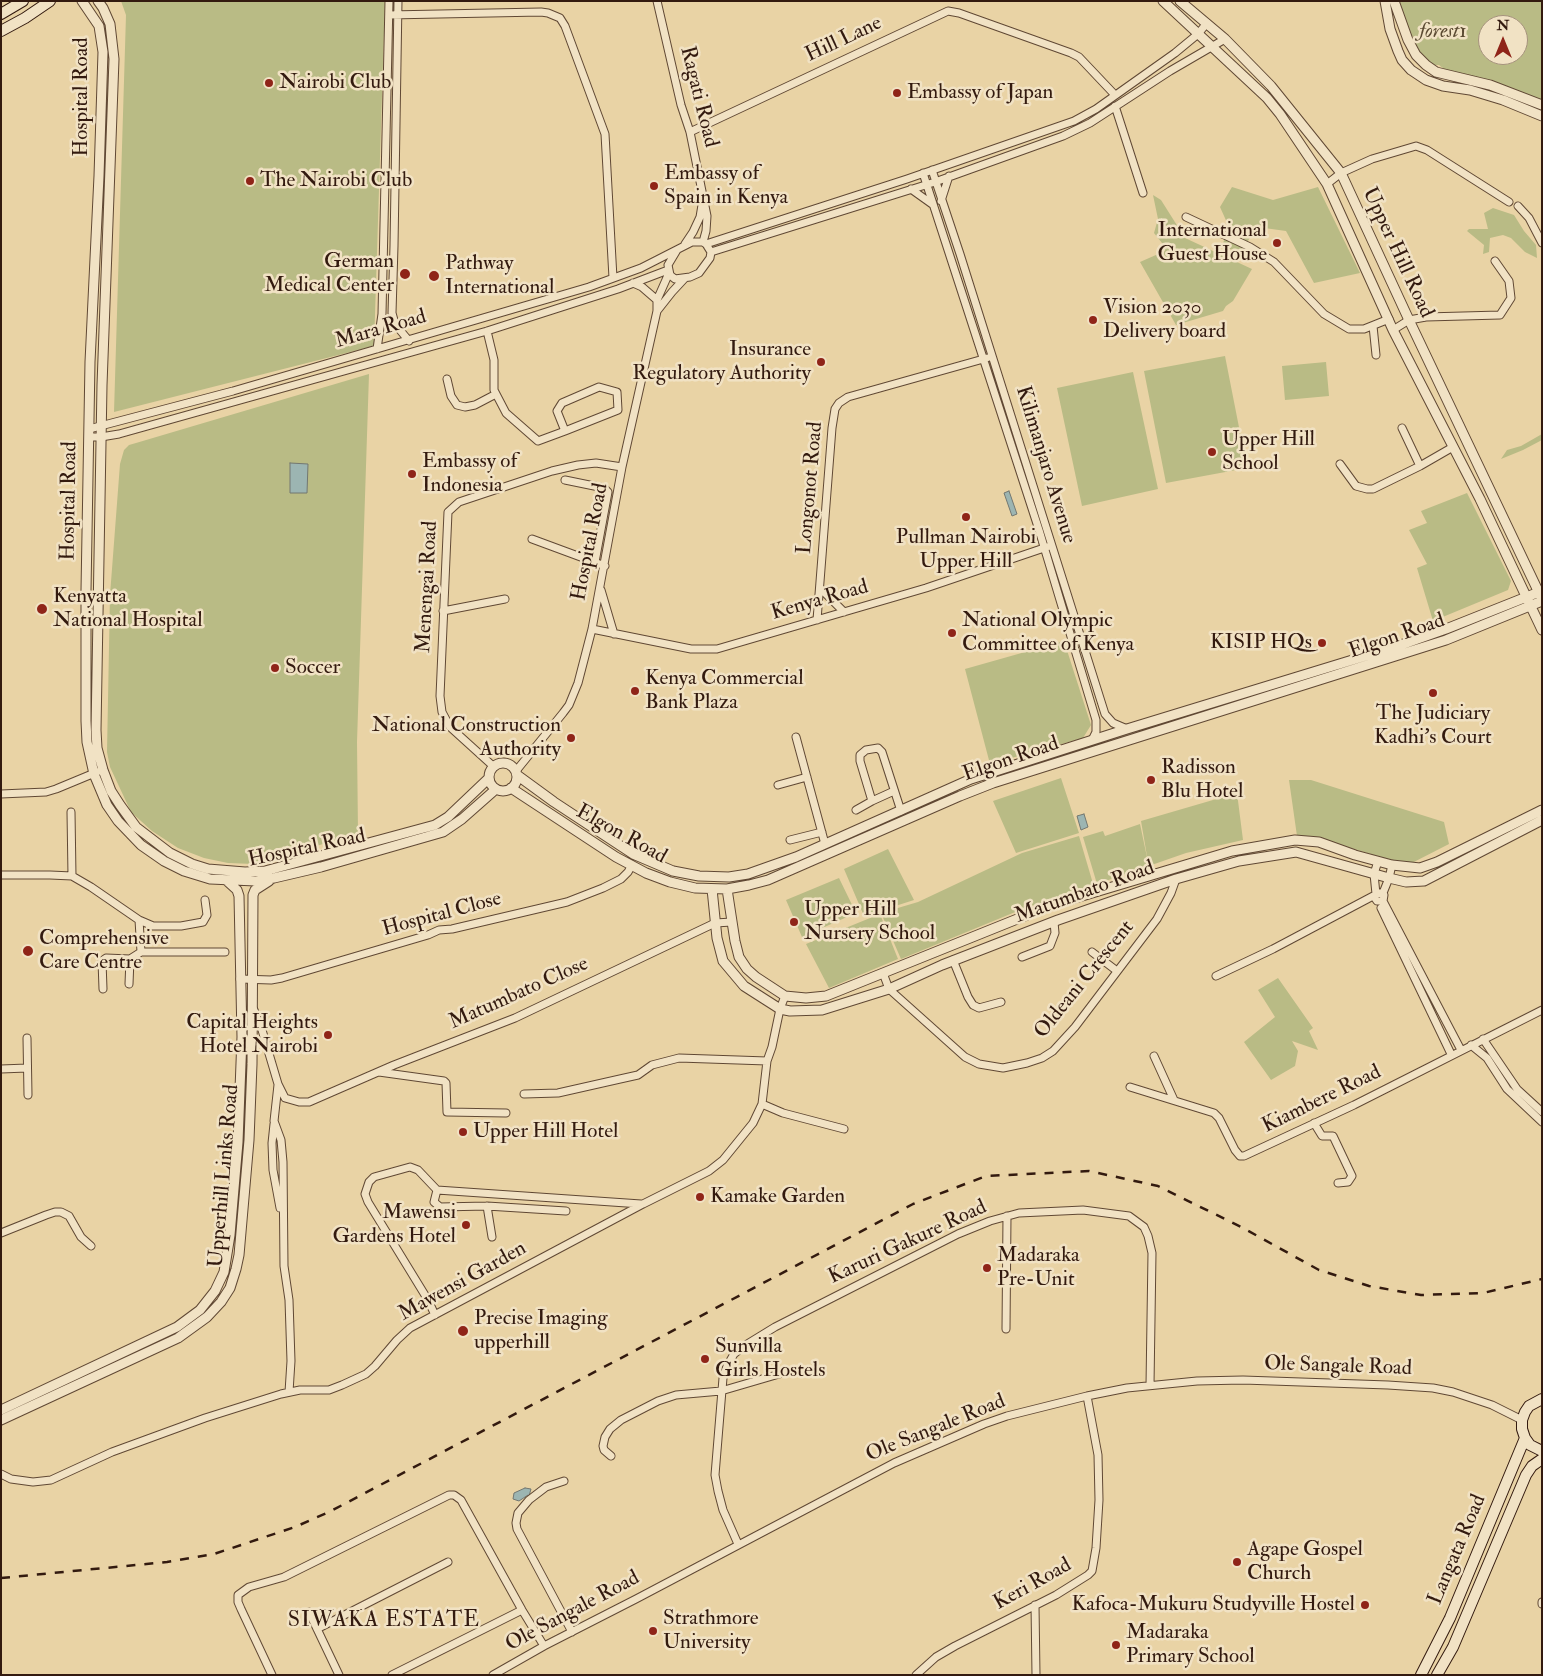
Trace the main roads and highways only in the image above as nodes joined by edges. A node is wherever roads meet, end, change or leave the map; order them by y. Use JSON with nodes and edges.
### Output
{"nodes":[{"id":1,"x":22,"y":1,"type":"edge"},
{"id":2,"x":50,"y":1,"type":"edge"},
{"id":3,"x":1,"y":14,"type":"edge"},
{"id":4,"x":1,"y":30,"type":"edge"},
{"id":5,"x":1542,"y":1399,"type":"edge"},
{"id":6,"x":1525,"y":1438,"type":"junction"},
{"id":7,"x":1542,"y":1451,"type":"edge"},
{"id":8,"x":1542,"y":1458,"type":"edge"},
{"id":9,"x":1421,"y":1675,"type":"edge"},
{"id":10,"x":1437,"y":1675,"type":"edge"}],
"edges":[{"from":1,"to":3,"type":"main road"},
{"from":2,"to":4,"type":"main road"},
{"from":5,"to":6,"type":"main road"},
{"from":6,"to":7,"type":"main road"},
{"from":6,"to":9,"type":"main road","name":"Langata Road"},
{"from":8,"to":10,"type":"main road","name":"Langata Road"}]}
